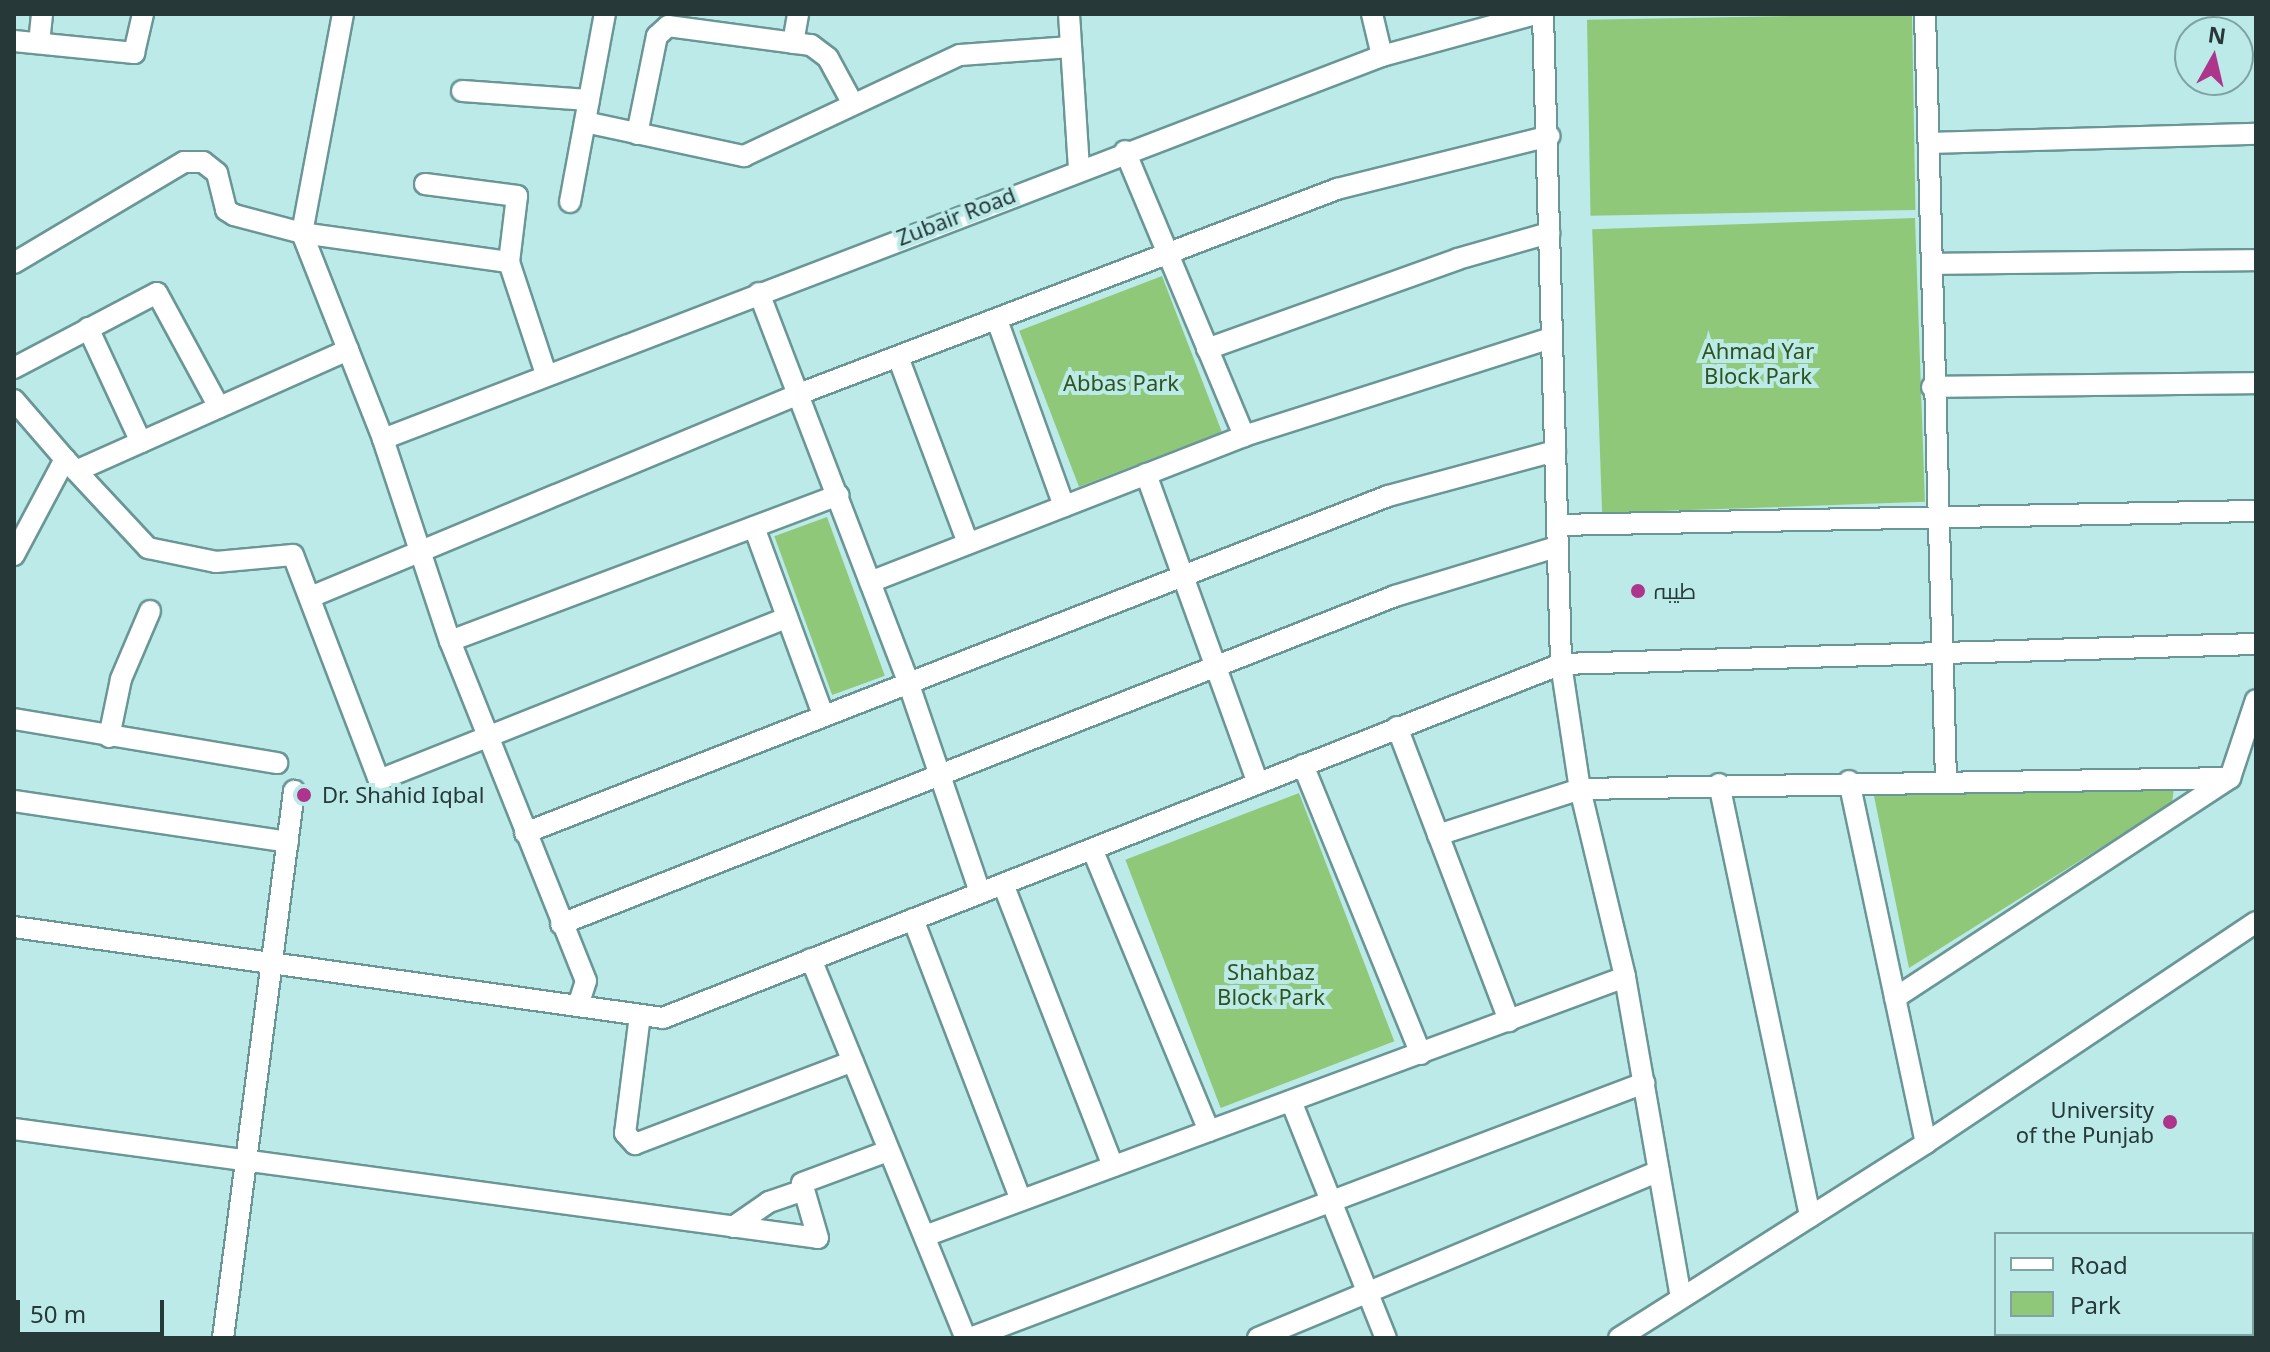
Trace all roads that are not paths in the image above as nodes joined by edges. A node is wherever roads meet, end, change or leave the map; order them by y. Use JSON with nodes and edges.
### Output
{"nodes":[{"id":1,"x":42,"y":14,"type":"edge"},
{"id":2,"x":143,"y":14,"type":"edge"},
{"id":3,"x":343,"y":14,"type":"edge"},
{"id":4,"x":605,"y":14,"type":"edge"},
{"id":5,"x":798,"y":14,"type":"edge"},
{"id":6,"x":1069,"y":14,"type":"edge"},
{"id":7,"x":1372,"y":14,"type":"edge"},
{"id":8,"x":1536,"y":14,"type":"edge"},
{"id":9,"x":1543,"y":14,"type":"edge"},
{"id":10,"x":1925,"y":14,"type":"edge"},
{"id":11,"x":14,"y":41,"type":"edge"},
{"id":12,"x":39,"y":43,"type":"junction"},
{"id":13,"x":793,"y":43,"type":"junction"},
{"id":14,"x":1071,"y":47,"type":"junction"},
{"id":15,"x":1382,"y":56,"type":"junction"},
{"id":16,"x":462,"y":91,"type":"dead end"},
{"id":17,"x":589,"y":100,"type":"junction"},
{"id":18,"x":853,"y":104,"type":"junction"},
{"id":19,"x":585,"y":122,"type":"junction"},
{"id":20,"x":637,"y":134,"type":"junction"},
{"id":21,"x":2256,"y":134,"type":"edge"},
{"id":22,"x":1549,"y":136,"type":"junction"},
{"id":23,"x":1929,"y":143,"type":"junction"},
{"id":24,"x":1125,"y":151,"type":"junction"},
{"id":25,"x":1079,"y":169,"type":"junction"},
{"id":26,"x":425,"y":184,"type":"dead end"},
{"id":27,"x":570,"y":202,"type":"dead end"},
{"id":28,"x":302,"y":233,"type":"junction"},
{"id":29,"x":1549,"y":233,"type":"junction"},
{"id":30,"x":1169,"y":256,"type":"junction"},
{"id":31,"x":2256,"y":260,"type":"edge"},
{"id":32,"x":509,"y":262,"type":"junction"},
{"id":33,"x":14,"y":263,"type":"edge"},
{"id":34,"x":1933,"y":264,"type":"junction"},
{"id":35,"x":759,"y":293,"type":"junction"},
{"id":36,"x":997,"y":320,"type":"junction"},
{"id":37,"x":88,"y":328,"type":"junction"},
{"id":38,"x":1551,"y":338,"type":"junction"},
{"id":39,"x":1207,"y":349,"type":"junction"},
{"id":40,"x":348,"y":350,"type":"junction"},
{"id":41,"x":898,"y":357,"type":"junction"},
{"id":42,"x":14,"y":368,"type":"edge"},
{"id":43,"x":546,"y":374,"type":"junction"},
{"id":44,"x":2256,"y":383,"type":"edge"},
{"id":45,"x":1932,"y":387,"type":"junction"},
{"id":46,"x":799,"y":394,"type":"junction"},
{"id":47,"x":14,"y":400,"type":"edge"},
{"id":48,"x":219,"y":407,"type":"junction"},
{"id":49,"x":1244,"y":436,"type":"junction"},
{"id":50,"x":383,"y":439,"type":"junction"},
{"id":51,"x":141,"y":442,"type":"junction"},
{"id":52,"x":1555,"y":451,"type":"junction"},
{"id":53,"x":70,"y":465,"type":"junction"},
{"id":54,"x":1146,"y":474,"type":"junction"},
{"id":55,"x":838,"y":495,"type":"junction"},
{"id":56,"x":1064,"y":506,"type":"junction"},
{"id":57,"x":2256,"y":511,"type":"edge"},
{"id":58,"x":1938,"y":519,"type":"junction"},
{"id":59,"x":1557,"y":525,"type":"junction"},
{"id":60,"x":754,"y":527,"type":"junction"},
{"id":61,"x":968,"y":543,"type":"junction"},
{"id":62,"x":1556,"y":547,"type":"junction"},
{"id":63,"x":419,"y":549,"type":"junction"},
{"id":64,"x":14,"y":555,"type":"edge"},
{"id":65,"x":1184,"y":576,"type":"junction"},
{"id":66,"x":870,"y":582,"type":"junction"},
{"id":67,"x":313,"y":596,"type":"junction"},
{"id":68,"x":150,"y":611,"type":"dead end"},
{"id":69,"x":787,"y":618,"type":"junction"},
{"id":70,"x":450,"y":641,"type":"junction"},
{"id":71,"x":2256,"y":644,"type":"edge"},
{"id":72,"x":1944,"y":651,"type":"junction"},
{"id":73,"x":1561,"y":664,"type":"junction"},
{"id":74,"x":1217,"y":665,"type":"junction"},
{"id":75,"x":908,"y":682,"type":"junction"},
{"id":76,"x":2256,"y":700,"type":"edge"},
{"id":77,"x":823,"y":715,"type":"junction"},
{"id":78,"x":14,"y":719,"type":"edge"},
{"id":79,"x":1397,"y":727,"type":"junction"},
{"id":80,"x":109,"y":737,"type":"junction"},
{"id":81,"x":487,"y":738,"type":"junction"},
{"id":82,"x":277,"y":763,"type":"dead end"},
{"id":83,"x":1303,"y":765,"type":"junction"},
{"id":84,"x":941,"y":778,"type":"junction"},
{"id":85,"x":2230,"y":778,"type":"junction"},
{"id":86,"x":1946,"y":780,"type":"junction"},
{"id":87,"x":1849,"y":781,"type":"junction"},
{"id":88,"x":1258,"y":783,"type":"junction"},
{"id":89,"x":1719,"y":784,"type":"junction"},
{"id":90,"x":1580,"y":789,"type":"junction"},
{"id":91,"x":294,"y":791,"type":"dead end"},
{"id":92,"x":14,"y":801,"type":"edge"},
{"id":93,"x":525,"y":833,"type":"junction"},
{"id":94,"x":1438,"y":835,"type":"junction"},
{"id":95,"x":288,"y":842,"type":"junction"},
{"id":96,"x":1093,"y":851,"type":"junction"},
{"id":97,"x":1003,"y":884,"type":"junction"},
{"id":98,"x":980,"y":892,"type":"junction"},
{"id":99,"x":913,"y":919,"type":"junction"},
{"id":100,"x":2256,"y":922,"type":"edge"},
{"id":101,"x":561,"y":924,"type":"junction"},
{"id":102,"x":14,"y":927,"type":"edge"},
{"id":103,"x":811,"y":959,"type":"junction"},
{"id":104,"x":273,"y":964,"type":"junction"},
{"id":105,"x":1625,"y":977,"type":"junction"},
{"id":106,"x":1895,"y":998,"type":"junction"},
{"id":107,"x":578,"y":1006,"type":"junction"},
{"id":108,"x":640,"y":1015,"type":"junction"},
{"id":109,"x":1509,"y":1021,"type":"junction"},
{"id":110,"x":1421,"y":1054,"type":"junction"},
{"id":111,"x":853,"y":1061,"type":"junction"},
{"id":112,"x":1644,"y":1083,"type":"junction"},
{"id":113,"x":1291,"y":1101,"type":"junction"},
{"id":114,"x":14,"y":1129,"type":"edge"},
{"id":115,"x":1209,"y":1131,"type":"junction"},
{"id":116,"x":1926,"y":1143,"type":"junction"},
{"id":117,"x":888,"y":1151,"type":"junction"},
{"id":118,"x":248,"y":1161,"type":"junction"},
{"id":119,"x":1113,"y":1166,"type":"junction"},
{"id":120,"x":1659,"y":1171,"type":"junction"},
{"id":121,"x":801,"y":1191,"type":"junction"},
{"id":122,"x":1021,"y":1200,"type":"junction"},
{"id":123,"x":1331,"y":1201,"type":"junction"},
{"id":124,"x":1810,"y":1217,"type":"junction"},
{"id":125,"x":733,"y":1227,"type":"junction"},
{"id":126,"x":925,"y":1236,"type":"junction"},
{"id":127,"x":1367,"y":1293,"type":"junction"},
{"id":128,"x":1681,"y":1297,"type":"junction"},
{"id":129,"x":223,"y":1338,"type":"edge"},
{"id":130,"x":968,"y":1338,"type":"edge"},
{"id":131,"x":1258,"y":1338,"type":"edge"},
{"id":132,"x":1386,"y":1338,"type":"edge"},
{"id":133,"x":1619,"y":1338,"type":"edge"}],
"edges":[{"from":1,"to":12,"type":"street"},
{"from":2,"to":12,"type":"street"},
{"from":3,"to":28,"type":"street"},
{"from":4,"to":17,"type":"street"},
{"from":5,"to":13,"type":"street"},
{"from":6,"to":14,"type":"street"},
{"from":7,"to":15,"type":"street"},
{"from":8,"to":15,"type":"street","name":"Zubair Road"},
{"from":9,"to":22,"type":"street"},
{"from":10,"to":23,"type":"street"},
{"from":11,"to":12,"type":"street"},
{"from":13,"to":18,"type":"street"},
{"from":13,"to":20,"type":"street"},
{"from":14,"to":18,"type":"street"},
{"from":14,"to":25,"type":"street"},
{"from":15,"to":24,"type":"street","name":"Zubair Road"},
{"from":16,"to":17,"type":"street"},
{"from":17,"to":19,"type":"street"},
{"from":18,"to":20,"type":"street"},
{"from":19,"to":20,"type":"street"},
{"from":19,"to":27,"type":"street"},
{"from":21,"to":23,"type":"street"},
{"from":22,"to":29,"type":"street"},
{"from":22,"to":30,"type":"street"},
{"from":23,"to":34,"type":"street"},
{"from":24,"to":25,"type":"street","name":"Zubair Road"},
{"from":24,"to":30,"type":"street"},
{"from":25,"to":35,"type":"street","name":"Zubair Road"},
{"from":26,"to":32,"type":"street"},
{"from":28,"to":32,"type":"street"},
{"from":28,"to":33,"type":"street"},
{"from":28,"to":40,"type":"street"},
{"from":29,"to":38,"type":"street"},
{"from":29,"to":39,"type":"street"},
{"from":30,"to":36,"type":"street"},
{"from":30,"to":39,"type":"street"},
{"from":31,"to":34,"type":"street"},
{"from":32,"to":43,"type":"street"},
{"from":34,"to":45,"type":"street"},
{"from":35,"to":43,"type":"street","name":"Zubair Road"},
{"from":35,"to":46,"type":"street"},
{"from":36,"to":41,"type":"street"},
{"from":36,"to":56,"type":"street"},
{"from":37,"to":42,"type":"street"},
{"from":37,"to":48,"type":"street"},
{"from":37,"to":51,"type":"street"},
{"from":38,"to":49,"type":"street"},
{"from":38,"to":52,"type":"street"},
{"from":39,"to":49,"type":"street"},
{"from":40,"to":48,"type":"street"},
{"from":40,"to":50,"type":"street"},
{"from":41,"to":46,"type":"street"},
{"from":41,"to":61,"type":"street"},
{"from":43,"to":50,"type":"street","name":"Zubair Road"},
{"from":44,"to":45,"type":"street"},
{"from":45,"to":58,"type":"street"},
{"from":46,"to":55,"type":"street"},
{"from":46,"to":63,"type":"street"},
{"from":47,"to":53,"type":"street"},
{"from":48,"to":51,"type":"street"},
{"from":49,"to":54,"type":"street"},
{"from":50,"to":63,"type":"street"},
{"from":51,"to":53,"type":"street"},
{"from":52,"to":59,"type":"street"},
{"from":52,"to":65,"type":"street"},
{"from":53,"to":64,"type":"street"},
{"from":53,"to":67,"type":"street"},
{"from":54,"to":56,"type":"street"},
{"from":54,"to":65,"type":"street"},
{"from":55,"to":60,"type":"street"},
{"from":55,"to":66,"type":"street"},
{"from":56,"to":61,"type":"street"},
{"from":57,"to":58,"type":"street"},
{"from":58,"to":59,"type":"street"},
{"from":58,"to":72,"type":"street"},
{"from":59,"to":62,"type":"street"},
{"from":60,"to":69,"type":"street"},
{"from":60,"to":70,"type":"street"},
{"from":61,"to":66,"type":"street"},
{"from":62,"to":73,"type":"street"},
{"from":62,"to":74,"type":"street"},
{"from":63,"to":67,"type":"street"},
{"from":63,"to":70,"type":"street"},
{"from":65,"to":74,"type":"street"},
{"from":65,"to":75,"type":"street"},
{"from":66,"to":75,"type":"street"},
{"from":67,"to":81,"type":"street"},
{"from":68,"to":80,"type":"street"},
{"from":69,"to":77,"type":"street"},
{"from":69,"to":81,"type":"street"},
{"from":70,"to":81,"type":"street"},
{"from":71,"to":72,"type":"street"},
{"from":72,"to":73,"type":"street"},
{"from":72,"to":86,"type":"street"},
{"from":73,"to":79,"type":"street"},
{"from":73,"to":90,"type":"street"},
{"from":74,"to":84,"type":"street"},
{"from":74,"to":88,"type":"street"},
{"from":75,"to":77,"type":"street"},
{"from":75,"to":84,"type":"street"},
{"from":76,"to":85,"type":"street"},
{"from":77,"to":93,"type":"street"},
{"from":78,"to":80,"type":"street"},
{"from":79,"to":83,"type":"street"},
{"from":79,"to":94,"type":"street"},
{"from":80,"to":82,"type":"street"},
{"from":81,"to":93,"type":"street"},
{"from":83,"to":88,"type":"street"},
{"from":83,"to":110,"type":"street"},
{"from":84,"to":98,"type":"street"},
{"from":84,"to":101,"type":"street"},
{"from":85,"to":86,"type":"street"},
{"from":85,"to":106,"type":"street"},
{"from":86,"to":87,"type":"street"},
{"from":87,"to":89,"type":"street"},
{"from":87,"to":106,"type":"street"},
{"from":88,"to":96,"type":"street"},
{"from":89,"to":90,"type":"street"},
{"from":89,"to":124,"type":"street"},
{"from":90,"to":94,"type":"street"},
{"from":90,"to":105,"type":"street"},
{"from":91,"to":95,"type":"street"},
{"from":92,"to":95,"type":"street"},
{"from":93,"to":101,"type":"street"},
{"from":94,"to":109,"type":"street"},
{"from":95,"to":104,"type":"street"},
{"from":96,"to":97,"type":"street"},
{"from":96,"to":115,"type":"street"},
{"from":97,"to":98,"type":"street"},
{"from":97,"to":119,"type":"street"},
{"from":98,"to":99,"type":"street"},
{"from":99,"to":103,"type":"street"},
{"from":99,"to":122,"type":"street"},
{"from":100,"to":116,"type":"street"},
{"from":101,"to":107,"type":"street"},
{"from":102,"to":104,"type":"street"},
{"from":103,"to":108,"type":"street"},
{"from":103,"to":111,"type":"street"},
{"from":104,"to":107,"type":"street"},
{"from":104,"to":118,"type":"street"},
{"from":105,"to":109,"type":"street"},
{"from":105,"to":112,"type":"street"},
{"from":106,"to":116,"type":"street"},
{"from":107,"to":108,"type":"street"},
{"from":108,"to":111,"type":"street"},
{"from":109,"to":110,"type":"street"},
{"from":110,"to":113,"type":"street"},
{"from":111,"to":117,"type":"street"},
{"from":112,"to":120,"type":"street"},
{"from":112,"to":123,"type":"street"},
{"from":113,"to":115,"type":"street"},
{"from":113,"to":123,"type":"street"},
{"from":114,"to":118,"type":"street"},
{"from":115,"to":119,"type":"street"},
{"from":116,"to":124,"type":"street"},
{"from":117,"to":121,"type":"street"},
{"from":117,"to":126,"type":"street"},
{"from":118,"to":125,"type":"street"},
{"from":118,"to":129,"type":"street"},
{"from":119,"to":122,"type":"street"},
{"from":120,"to":127,"type":"street"},
{"from":120,"to":128,"type":"street"},
{"from":121,"to":125,"type":"street"},
{"from":121,"to":125,"type":"street"},
{"from":122,"to":126,"type":"street"},
{"from":123,"to":127,"type":"street"},
{"from":123,"to":130,"type":"street"},
{"from":124,"to":128,"type":"street"},
{"from":126,"to":130,"type":"street"},
{"from":127,"to":131,"type":"street"},
{"from":127,"to":132,"type":"street"},
{"from":128,"to":133,"type":"street"}]}
